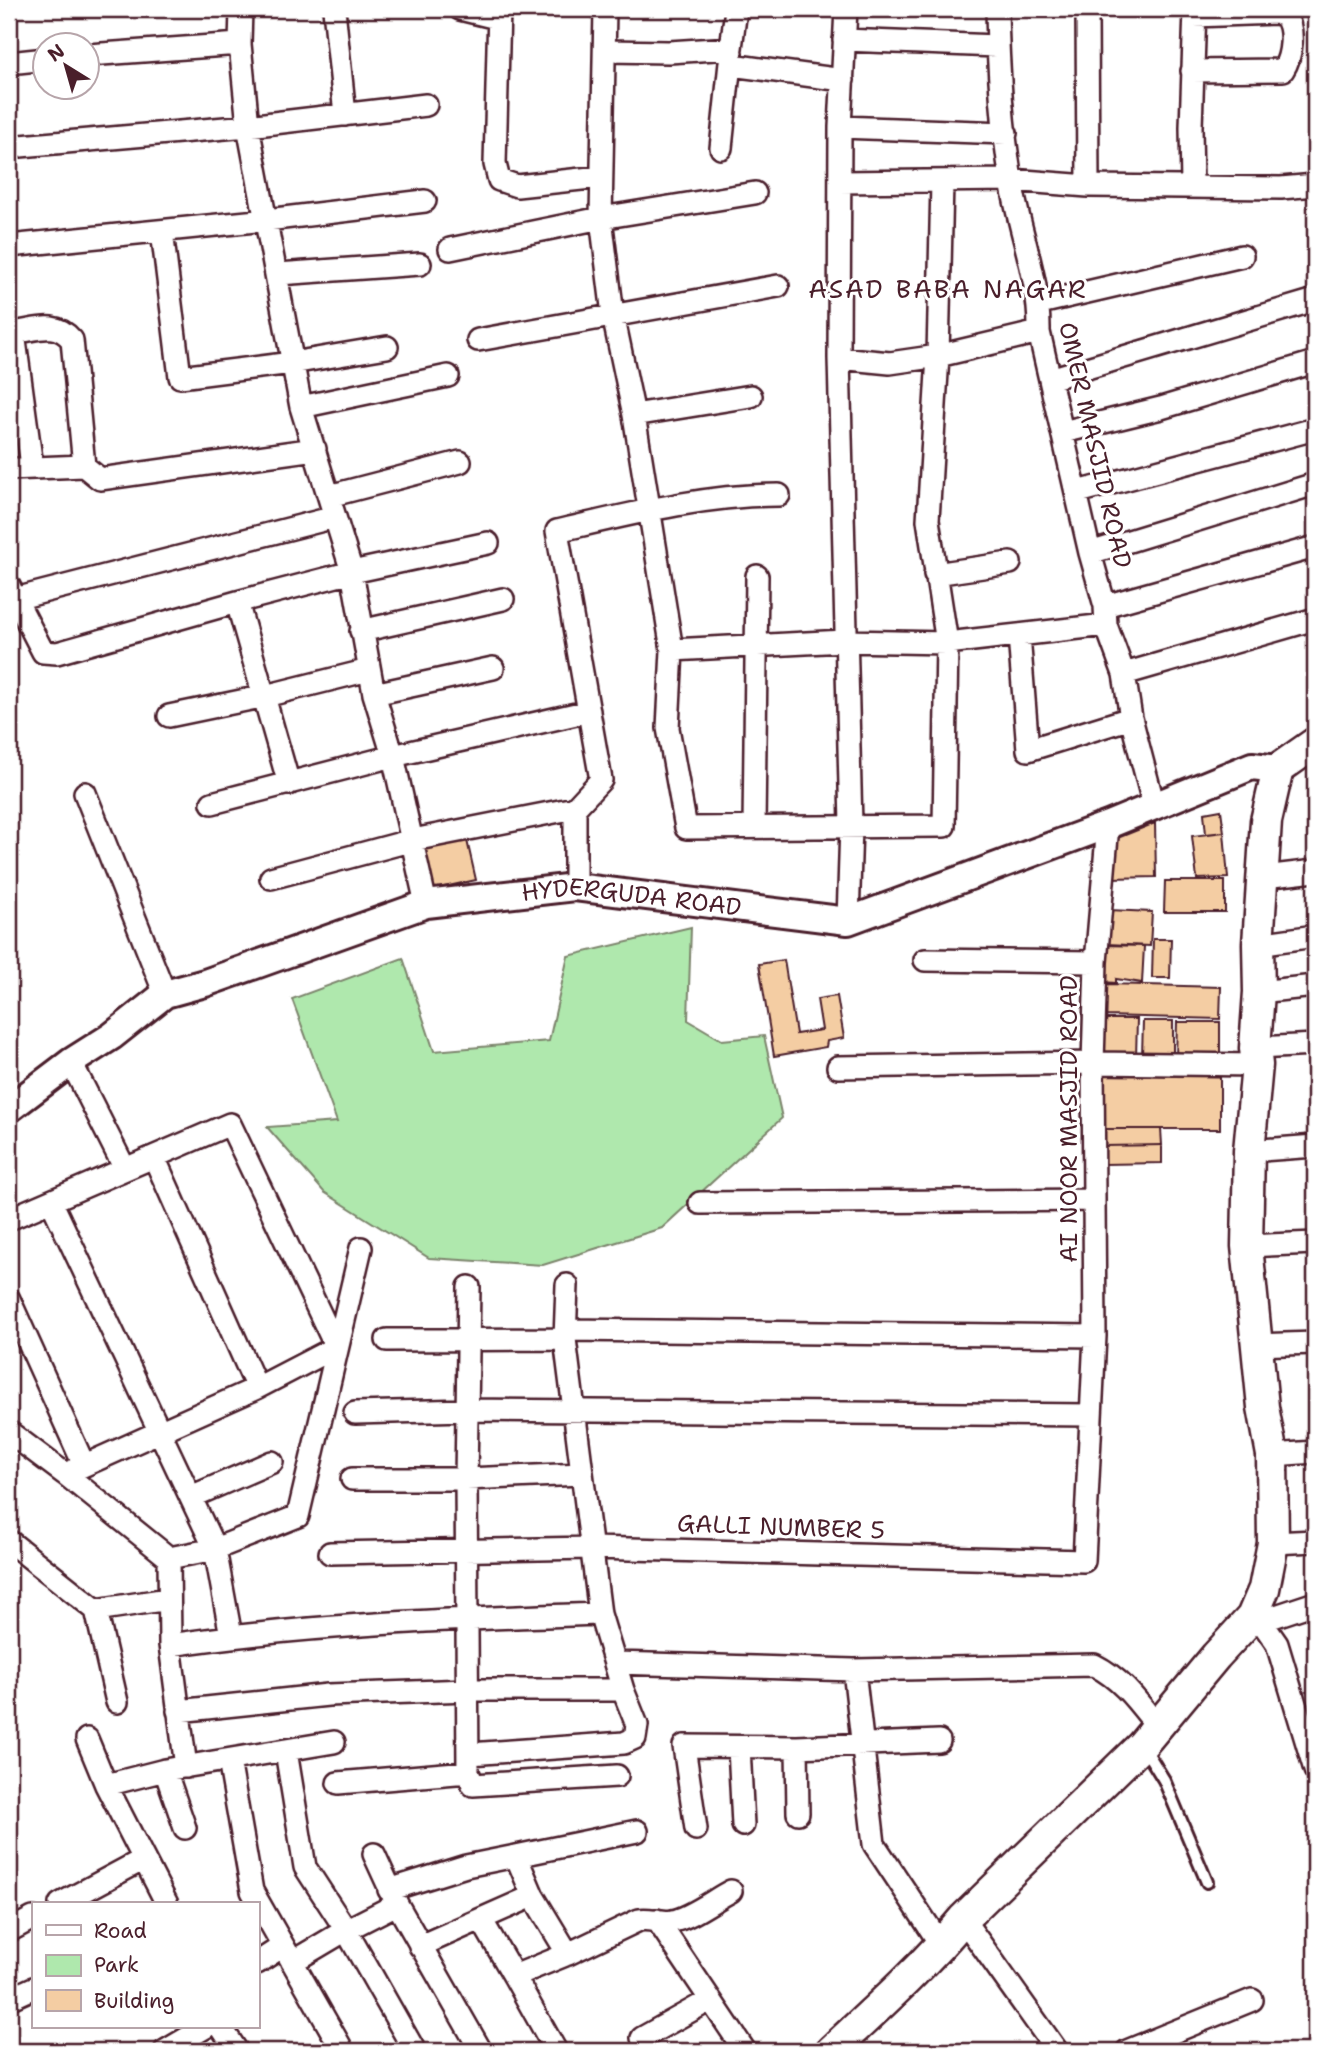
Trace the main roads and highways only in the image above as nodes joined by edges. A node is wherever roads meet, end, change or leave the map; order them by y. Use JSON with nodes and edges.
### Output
{"nodes":[{"id":1,"x":1315,"y":743,"type":"edge"},
{"id":2,"x":831,"y":2051,"type":"edge"}],
"edges":[{"from":1,"to":2,"type":"main road"}]}
